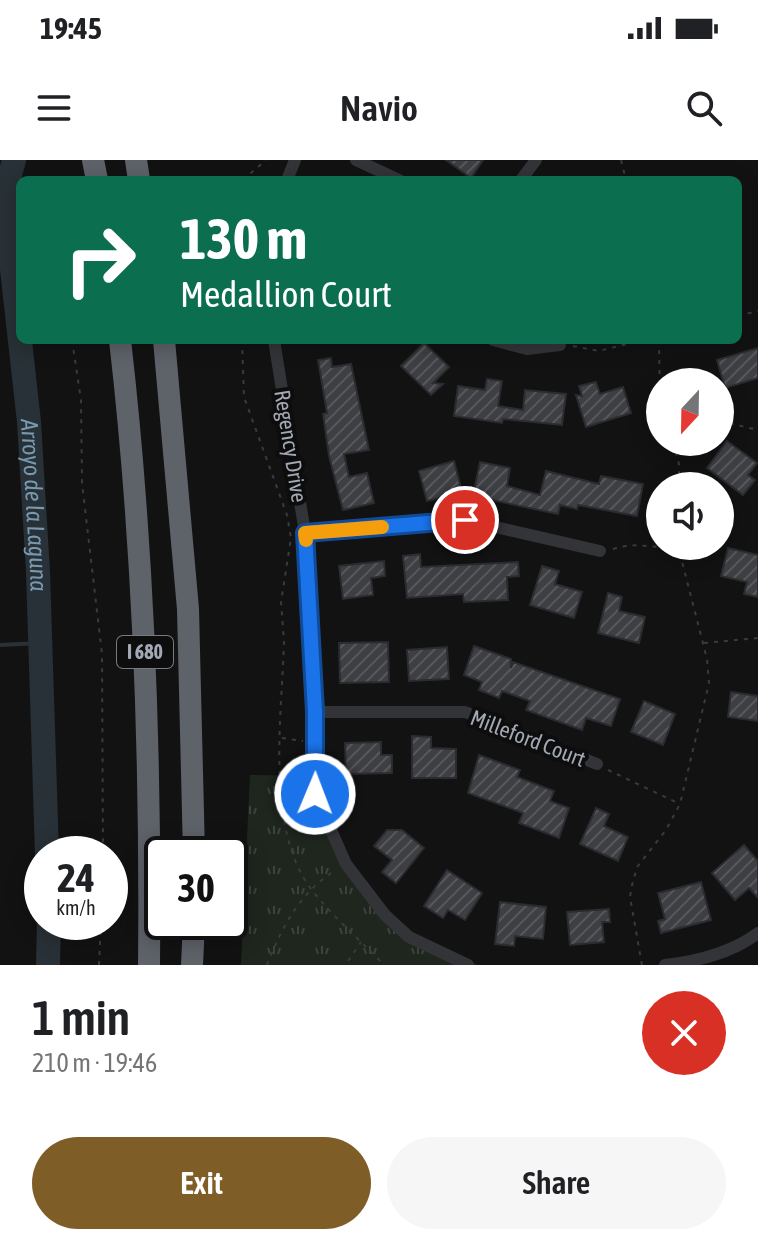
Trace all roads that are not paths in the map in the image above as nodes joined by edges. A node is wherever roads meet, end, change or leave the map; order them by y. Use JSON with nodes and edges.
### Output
{"nodes":[{"id":1,"x":356,"y":160,"type":"edge"},
{"id":2,"x":390,"y":176,"type":"edge"},
{"id":3,"x":120,"y":344,"type":"edge"},
{"id":4,"x":164,"y":344,"type":"edge"},
{"id":5,"x":275,"y":344,"type":"edge"},
{"id":6,"x":508,"y":344,"type":"edge"},
{"id":7,"x":560,"y":345,"type":"road end"},
{"id":8,"x":305,"y":533,"type":"junction"},
{"id":9,"x":600,"y":551,"type":"road end"},
{"id":10,"x":315,"y":712,"type":"junction"},
{"id":11,"x":597,"y":764,"type":"road end"},
{"id":12,"x":194,"y":836,"type":"edge"},
{"id":13,"x":758,"y":933,"type":"edge"},
{"id":14,"x":193,"y":940,"type":"edge"},
{"id":15,"x":149,"y":965,"type":"edge"},
{"id":16,"x":192,"y":965,"type":"edge"},
{"id":17,"x":468,"y":965,"type":"edge"},
{"id":18,"x":665,"y":965,"type":"edge"}],
"edges":[{"from":1,"to":2,"type":"street"},
{"from":3,"to":15,"type":"highway","number":"I 680"},
{"from":4,"to":12,"type":"highway","number":"I 680"},
{"from":5,"to":8,"type":"street","name":"Regency Drive"},
{"from":6,"to":7,"type":"street"},
{"from":8,"to":9,"type":"street"},
{"from":8,"to":10,"type":"street","name":"Regency Drive"},
{"from":10,"to":11,"type":"street","name":"Milleford Court"},
{"from":10,"to":17,"type":"street","name":"Regency Drive"},
{"from":13,"to":18,"type":"street"},
{"from":14,"to":16,"type":"highway"}]}
